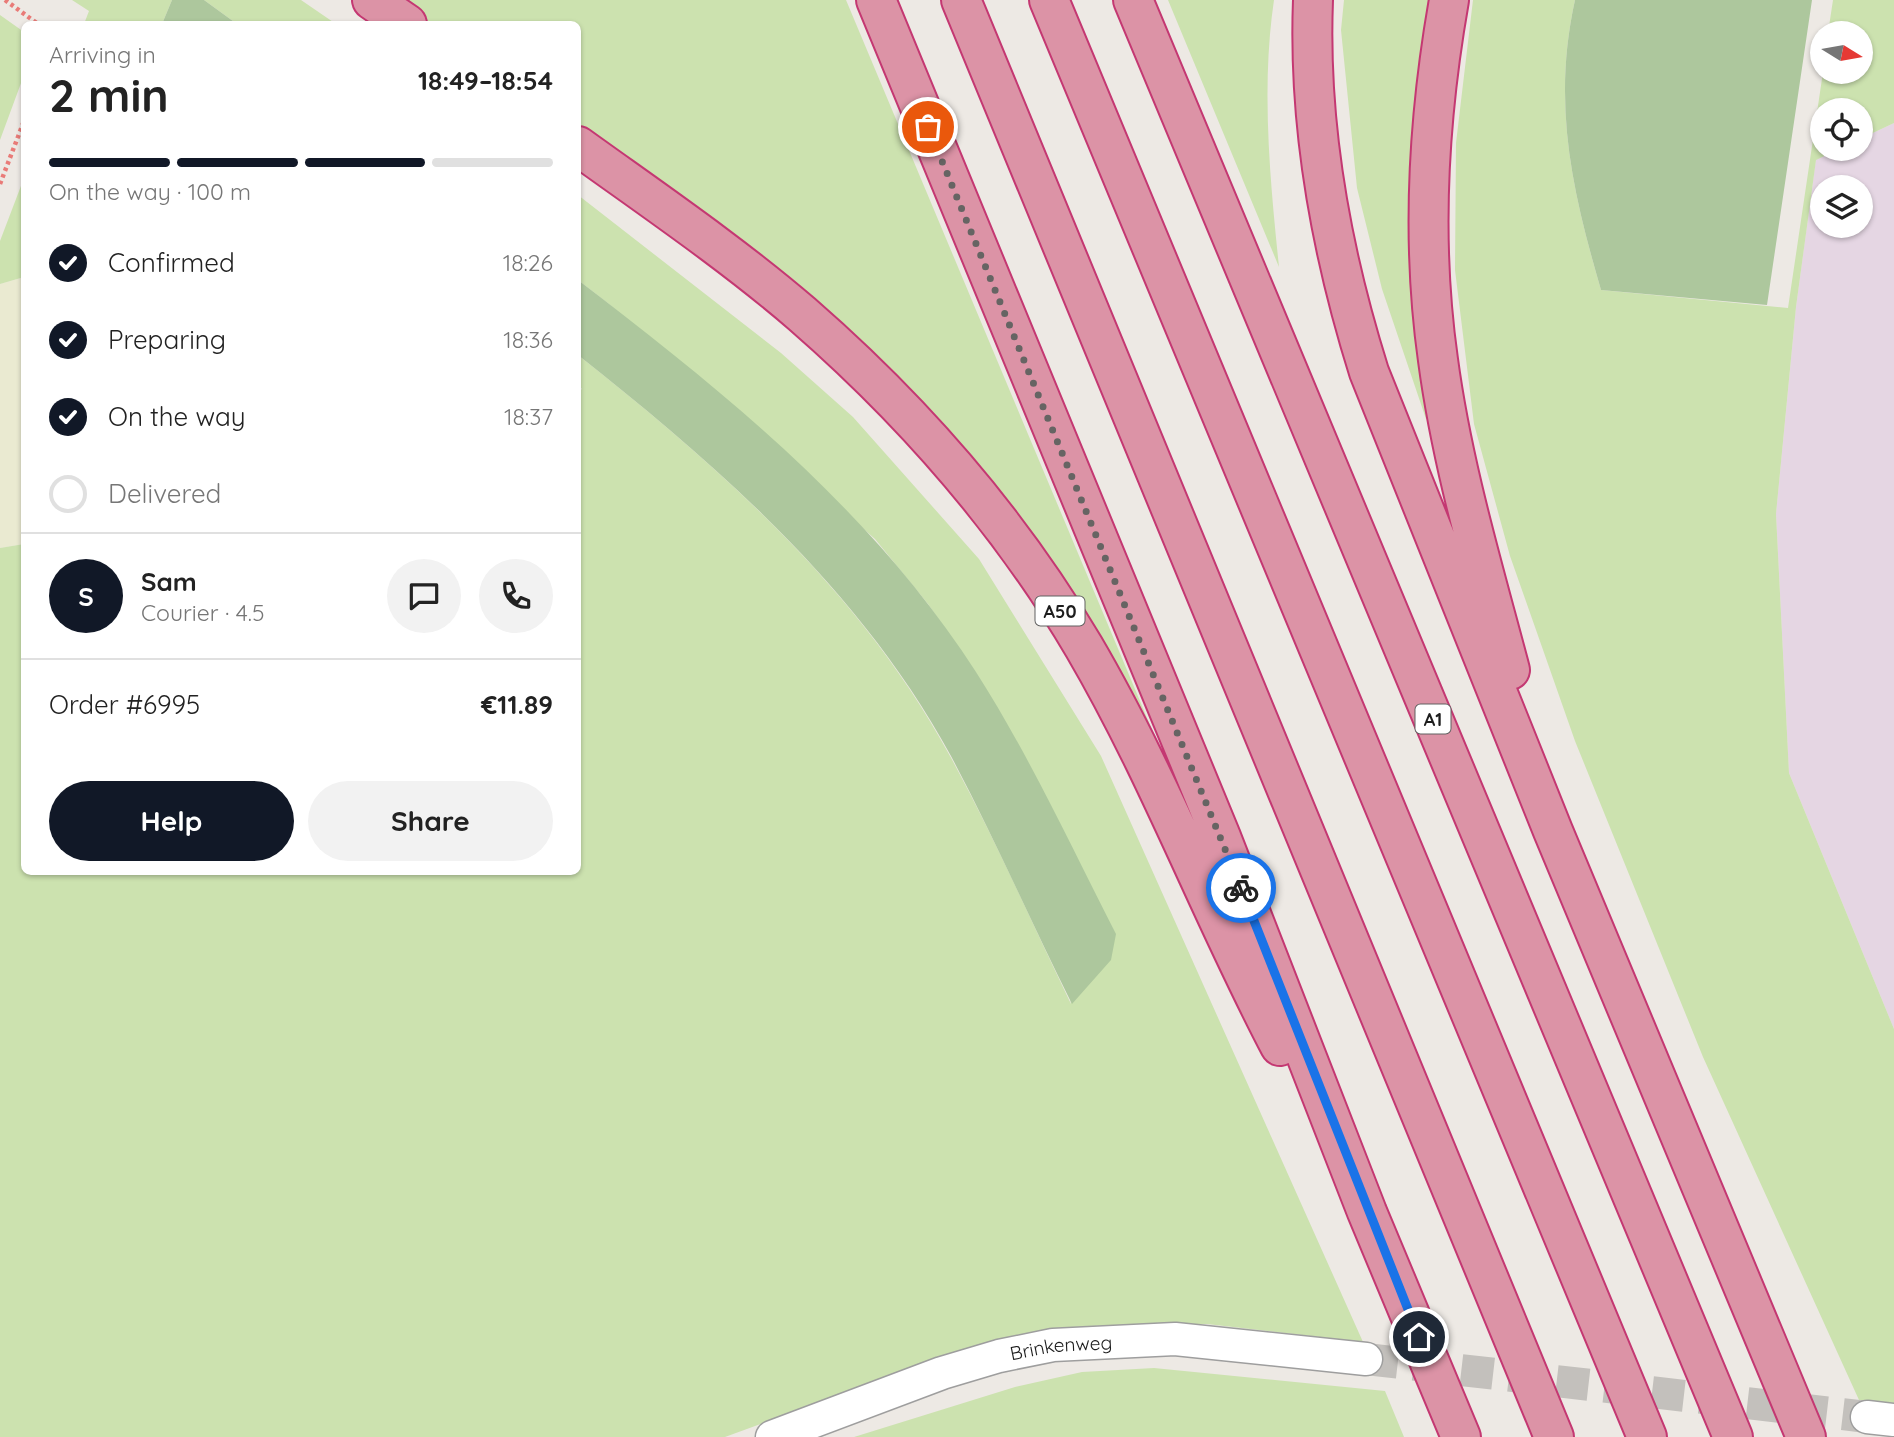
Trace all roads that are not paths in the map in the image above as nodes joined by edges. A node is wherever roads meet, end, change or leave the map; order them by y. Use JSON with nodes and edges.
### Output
{"nodes":[{"id":1,"x":372,"y":0,"type":"edge"},
{"id":2,"x":876,"y":0,"type":"edge"},
{"id":3,"x":961,"y":0,"type":"edge"},
{"id":4,"x":1049,"y":0,"type":"edge"},
{"id":5,"x":1133,"y":0,"type":"edge"},
{"id":6,"x":1313,"y":0,"type":"edge"},
{"id":7,"x":1449,"y":0,"type":"edge"},
{"id":8,"x":403,"y":21,"type":"edge"},
{"id":9,"x":581,"y":148,"type":"edge"},
{"id":10,"x":1553,"y":831,"type":"junction"},
{"id":11,"x":1367,"y":1212,"type":"junction"},
{"id":12,"x":1366,"y":1359,"type":"tunnel mouth"},
{"id":13,"x":772,"y":1437,"type":"edge"},
{"id":14,"x":1461,"y":1437,"type":"edge"},
{"id":15,"x":1553,"y":1437,"type":"edge"},
{"id":16,"x":1647,"y":1437,"type":"edge"},
{"id":17,"x":1733,"y":1437,"type":"edge"},
{"id":18,"x":1806,"y":1437,"type":"edge"}],
"edges":[{"from":1,"to":8,"type":"highway"},
{"from":2,"to":11,"type":"highway"},
{"from":3,"to":15,"type":"highway"},
{"from":4,"to":16,"type":"highway"},
{"from":5,"to":17,"type":"highway","number":"A1"},
{"from":6,"to":10,"type":"highway"},
{"from":7,"to":10,"type":"highway"},
{"from":9,"to":11,"type":"highway","number":"A50"},
{"from":10,"to":18,"type":"highway"},
{"from":11,"to":14,"type":"highway"},
{"from":12,"to":13,"type":"street","name":"Brinkenweg"}]}
